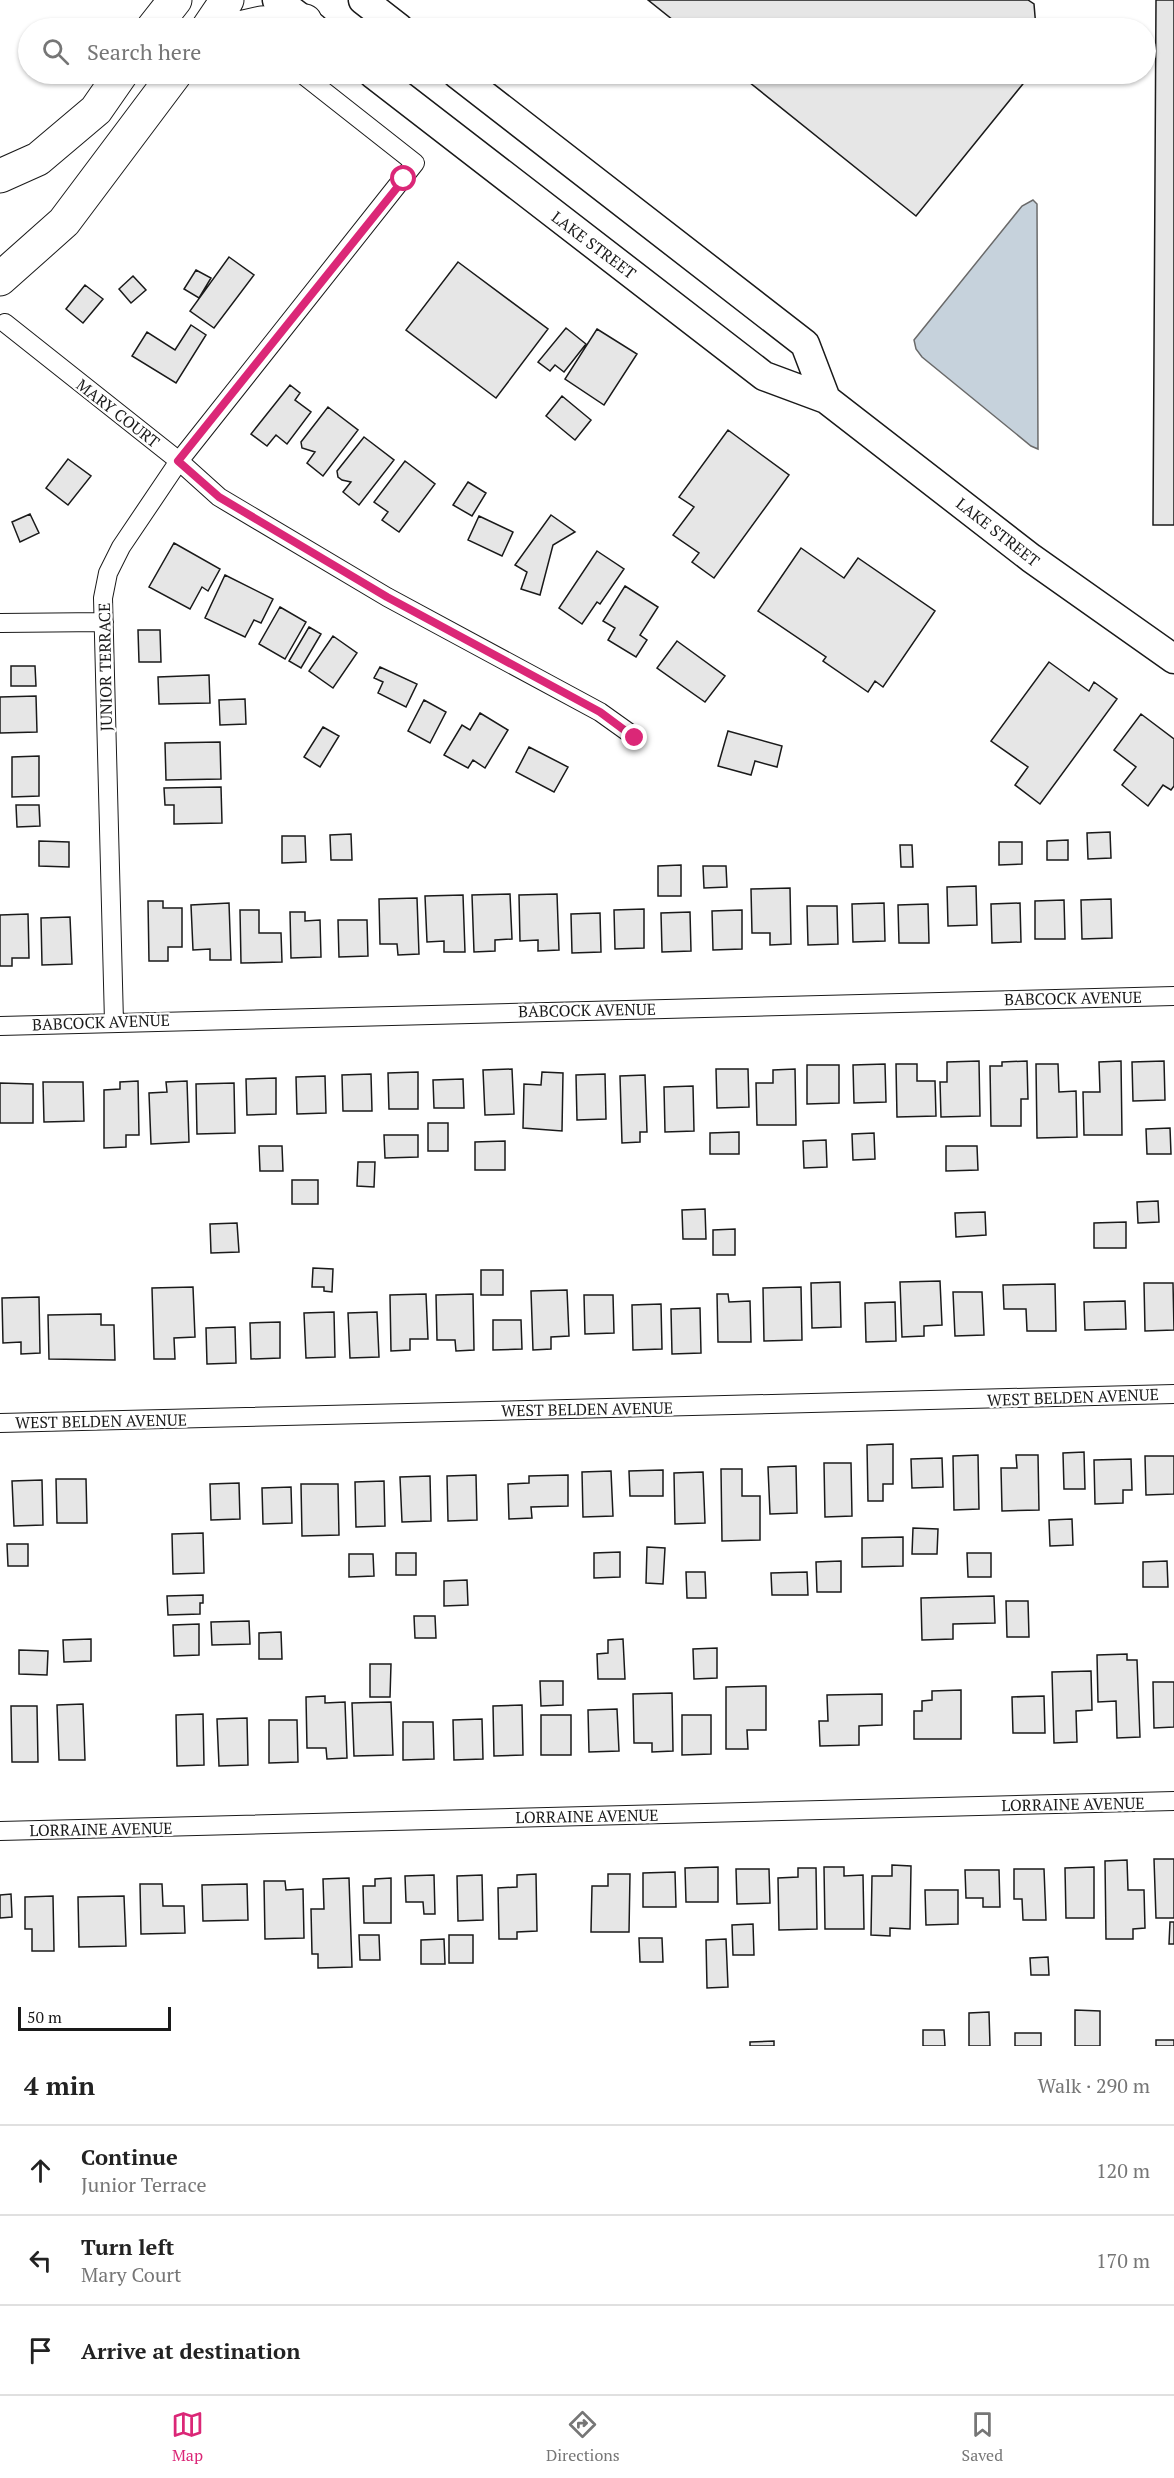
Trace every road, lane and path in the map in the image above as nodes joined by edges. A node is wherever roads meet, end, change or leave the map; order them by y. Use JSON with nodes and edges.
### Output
{"nodes":[{"id":1,"x":159,"y":0,"type":"edge"},
{"id":2,"x":175,"y":0,"type":"edge"},
{"id":3,"x":227,"y":0,"type":"edge"},
{"id":4,"x":277,"y":0,"type":"edge"},
{"id":5,"x":155,"y":18,"type":"edge"},
{"id":6,"x":161,"y":18,"type":"edge"},
{"id":7,"x":214,"y":18,"type":"edge"},
{"id":8,"x":300,"y":18,"type":"edge"},
{"id":9,"x":115,"y":84,"type":"edge"},
{"id":10,"x":168,"y":84,"type":"edge"},
{"id":11,"x":315,"y":84,"type":"edge"},
{"id":12,"x":386,"y":84,"type":"edge"},
{"id":13,"x":470,"y":84,"type":"edge"},
{"id":14,"x":0,"y":176,"type":"edge"},
{"id":15,"x":0,"y":279,"type":"edge"},
{"id":16,"x":5,"y":323,"type":"dead end"},
{"id":17,"x":826,"y":399,"type":"junction"},
{"id":18,"x":178,"y":461,"type":"junction"},
{"id":19,"x":104,"y":622,"type":"junction"},
{"id":20,"x":0,"y":623,"type":"edge"},
{"id":21,"x":1174,"y":659,"type":"edge"},
{"id":22,"x":635,"y":738,"type":"dead end"},
{"id":23,"x":1174,"y":996,"type":"edge"},
{"id":24,"x":114,"y":1022,"type":"junction"},
{"id":25,"x":0,"y":1026,"type":"edge"},
{"id":26,"x":1174,"y":1394,"type":"edge"},
{"id":27,"x":0,"y":1423,"type":"edge"},
{"id":28,"x":1174,"y":1801,"type":"edge"},
{"id":29,"x":0,"y":1831,"type":"edge"}],
"edges":[{"from":1,"to":5,"type":"highway"},
{"from":2,"to":6,"type":"highway"},
{"from":3,"to":7,"type":"highway"},
{"from":4,"to":8,"type":"main road"},
{"from":9,"to":14,"type":"highway"},
{"from":10,"to":15,"type":"highway"},
{"from":11,"to":18,"type":"street","name":"JUNIOR TERRACE"},
{"from":12,"to":17,"type":"main road","name":"LAKE STREET"},
{"from":13,"to":17,"type":"main road"},
{"from":16,"to":18,"type":"street","name":"MARY COURT"},
{"from":17,"to":21,"type":"main road","name":"LAKE STREET"},
{"from":18,"to":19,"type":"street","name":"JUNIOR TERRACE"},
{"from":18,"to":22,"type":"street","name":"MARY COURT"},
{"from":19,"to":20,"type":"street"},
{"from":19,"to":24,"type":"street","name":"JUNIOR TERRACE"},
{"from":23,"to":24,"type":"street","name":"BABCOCK AVENUE"},
{"from":24,"to":25,"type":"street","name":"BABCOCK AVENUE"},
{"from":26,"to":27,"type":"street","name":"WEST BELDEN AVENUE"},
{"from":28,"to":29,"type":"street","name":"LORRAINE AVENUE"}]}
